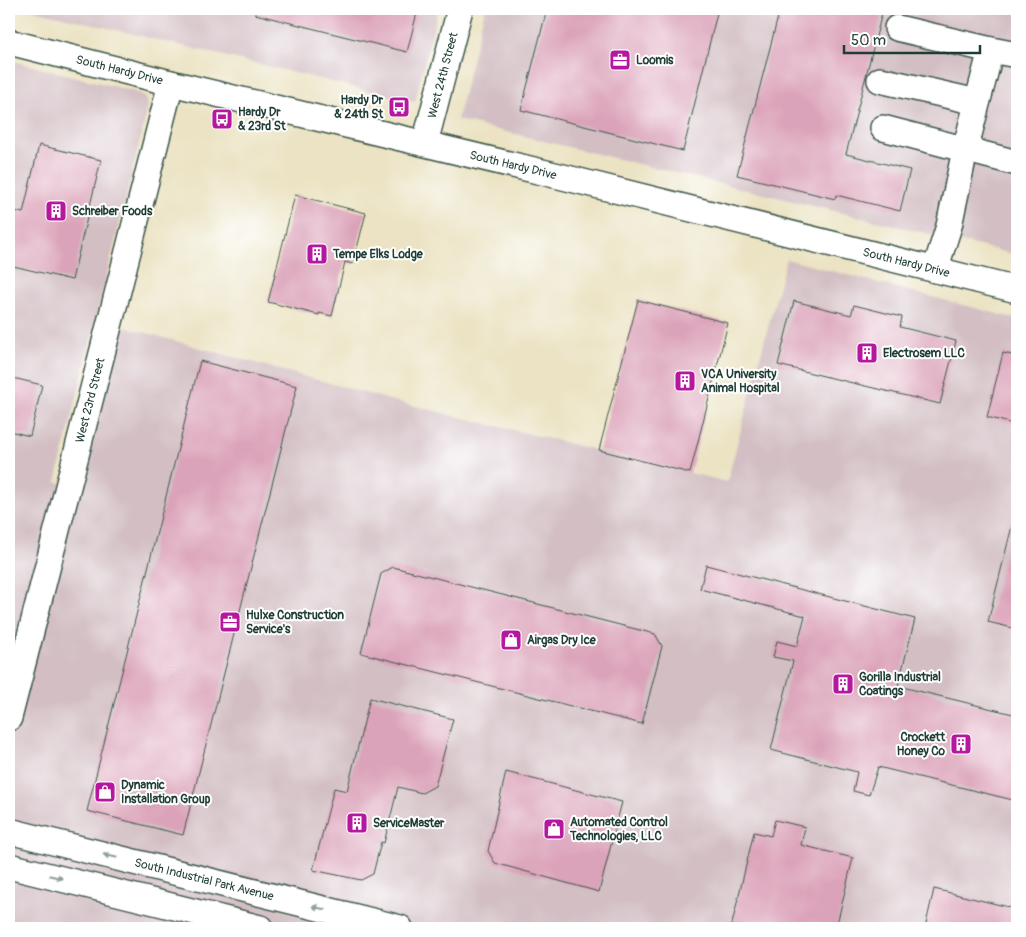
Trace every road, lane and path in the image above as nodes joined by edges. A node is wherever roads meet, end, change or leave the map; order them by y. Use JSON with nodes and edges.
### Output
{"nodes":[{"id":1,"x":460,"y":9,"type":"edge"},
{"id":2,"x":897,"y":28,"type":"dead end"},
{"id":3,"x":9,"y":42,"type":"edge"},
{"id":4,"x":990,"y":50,"type":"junction"},
{"id":5,"x":1017,"y":55,"type":"edge"},
{"id":6,"x":880,"y":80,"type":"dead end"},
{"id":7,"x":171,"y":83,"type":"junction"},
{"id":8,"x":977,"y":102,"type":"junction"},
{"id":9,"x":882,"y":128,"type":"dead end"},
{"id":10,"x":425,"y":143,"type":"junction"},
{"id":11,"x":965,"y":150,"type":"junction"},
{"id":12,"x":1017,"y":163,"type":"edge"},
{"id":13,"x":935,"y":270,"type":"junction"},
{"id":14,"x":1017,"y":290,"type":"edge"},
{"id":15,"x":9,"y":718,"type":"edge"},
{"id":16,"x":9,"y":831,"type":"edge"},
{"id":17,"x":9,"y":866,"type":"edge"},
{"id":18,"x":260,"y":928,"type":"edge"},
{"id":19,"x":400,"y":928,"type":"edge"}],
"edges":[{"from":1,"to":10,"type":"street","name":"West 24th Street"},
{"from":2,"to":4,"type":"street"},
{"from":3,"to":7,"type":"street","name":"South Hardy Drive"},
{"from":4,"to":5,"type":"street"},
{"from":4,"to":8,"type":"street"},
{"from":6,"to":8,"type":"street"},
{"from":7,"to":10,"type":"street","name":"South Hardy Drive"},
{"from":7,"to":15,"type":"street","name":"West 23rd Street"},
{"from":8,"to":11,"type":"street"},
{"from":9,"to":11,"type":"street"},
{"from":10,"to":13,"type":"street","name":"South Hardy Drive"},
{"from":11,"to":12,"type":"street"},
{"from":11,"to":13,"type":"street"},
{"from":13,"to":14,"type":"street","name":"South Hardy Drive"},
{"from":19,"to":16,"type":"street","name":"South Industrial Park Avenue","one_way":true},
{"from":17,"to":18,"type":"street","one_way":true}]}
